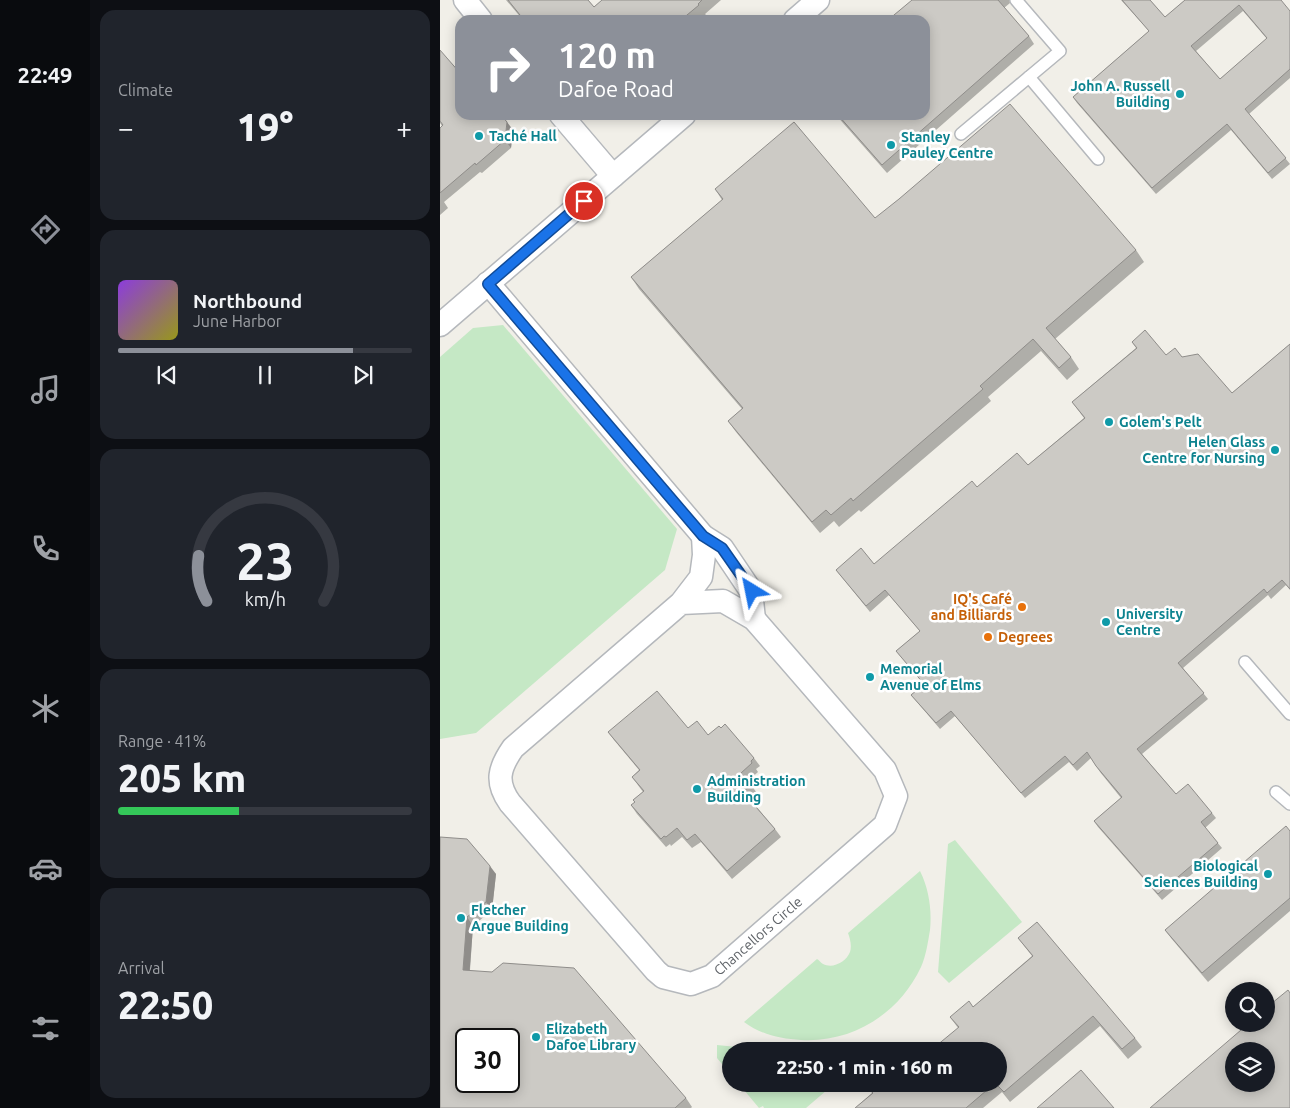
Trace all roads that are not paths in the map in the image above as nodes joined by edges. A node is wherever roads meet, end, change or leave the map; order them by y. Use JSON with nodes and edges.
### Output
{"nodes":[{"id":1,"x":465,"y":0,"type":"edge"},
{"id":2,"x":818,"y":0,"type":"edge"},
{"id":3,"x":1016,"y":0,"type":"edge"},
{"id":4,"x":477,"y":15,"type":"edge"},
{"id":5,"x":800,"y":15,"type":"edge"},
{"id":6,"x":1029,"y":77,"type":"junction"},
{"id":7,"x":566,"y":120,"type":"edge"},
{"id":8,"x":678,"y":120,"type":"edge"},
{"id":9,"x":961,"y":134,"type":"dead end"},
{"id":10,"x":1098,"y":159,"type":"dead end"},
{"id":11,"x":613,"y":176,"type":"junction"},
{"id":12,"x":488,"y":284,"type":"junction"},
{"id":13,"x":440,"y":325,"type":"edge"},
{"id":14,"x":703,"y":536,"type":"junction"},
{"id":15,"x":681,"y":603,"type":"junction"},
{"id":16,"x":754,"y":619,"type":"junction"},
{"id":17,"x":1245,"y":662,"type":"dead end"},
{"id":18,"x":1290,"y":714,"type":"edge"},
{"id":19,"x":1276,"y":792,"type":"dead end"},
{"id":20,"x":1290,"y":804,"type":"edge"}],
"edges":[{"from":1,"to":4,"type":"street"},
{"from":2,"to":5,"type":"street"},
{"from":3,"to":6,"type":"lane"},
{"from":6,"to":9,"type":"lane"},
{"from":6,"to":10,"type":"lane"},
{"from":7,"to":11,"type":"street"},
{"from":8,"to":11,"type":"street"},
{"from":11,"to":12,"type":"street"},
{"from":12,"to":13,"type":"street"},
{"from":12,"to":14,"type":"street"},
{"from":14,"to":15,"type":"street","name":"Chancellors Circle"},
{"from":14,"to":16,"type":"street"},
{"from":15,"to":16,"type":"street","name":"Chancellors Circle"},
{"from":15,"to":16,"type":"street","name":"Chancellors Circle"},
{"from":17,"to":18,"type":"lane"},
{"from":19,"to":20,"type":"lane"}]}
